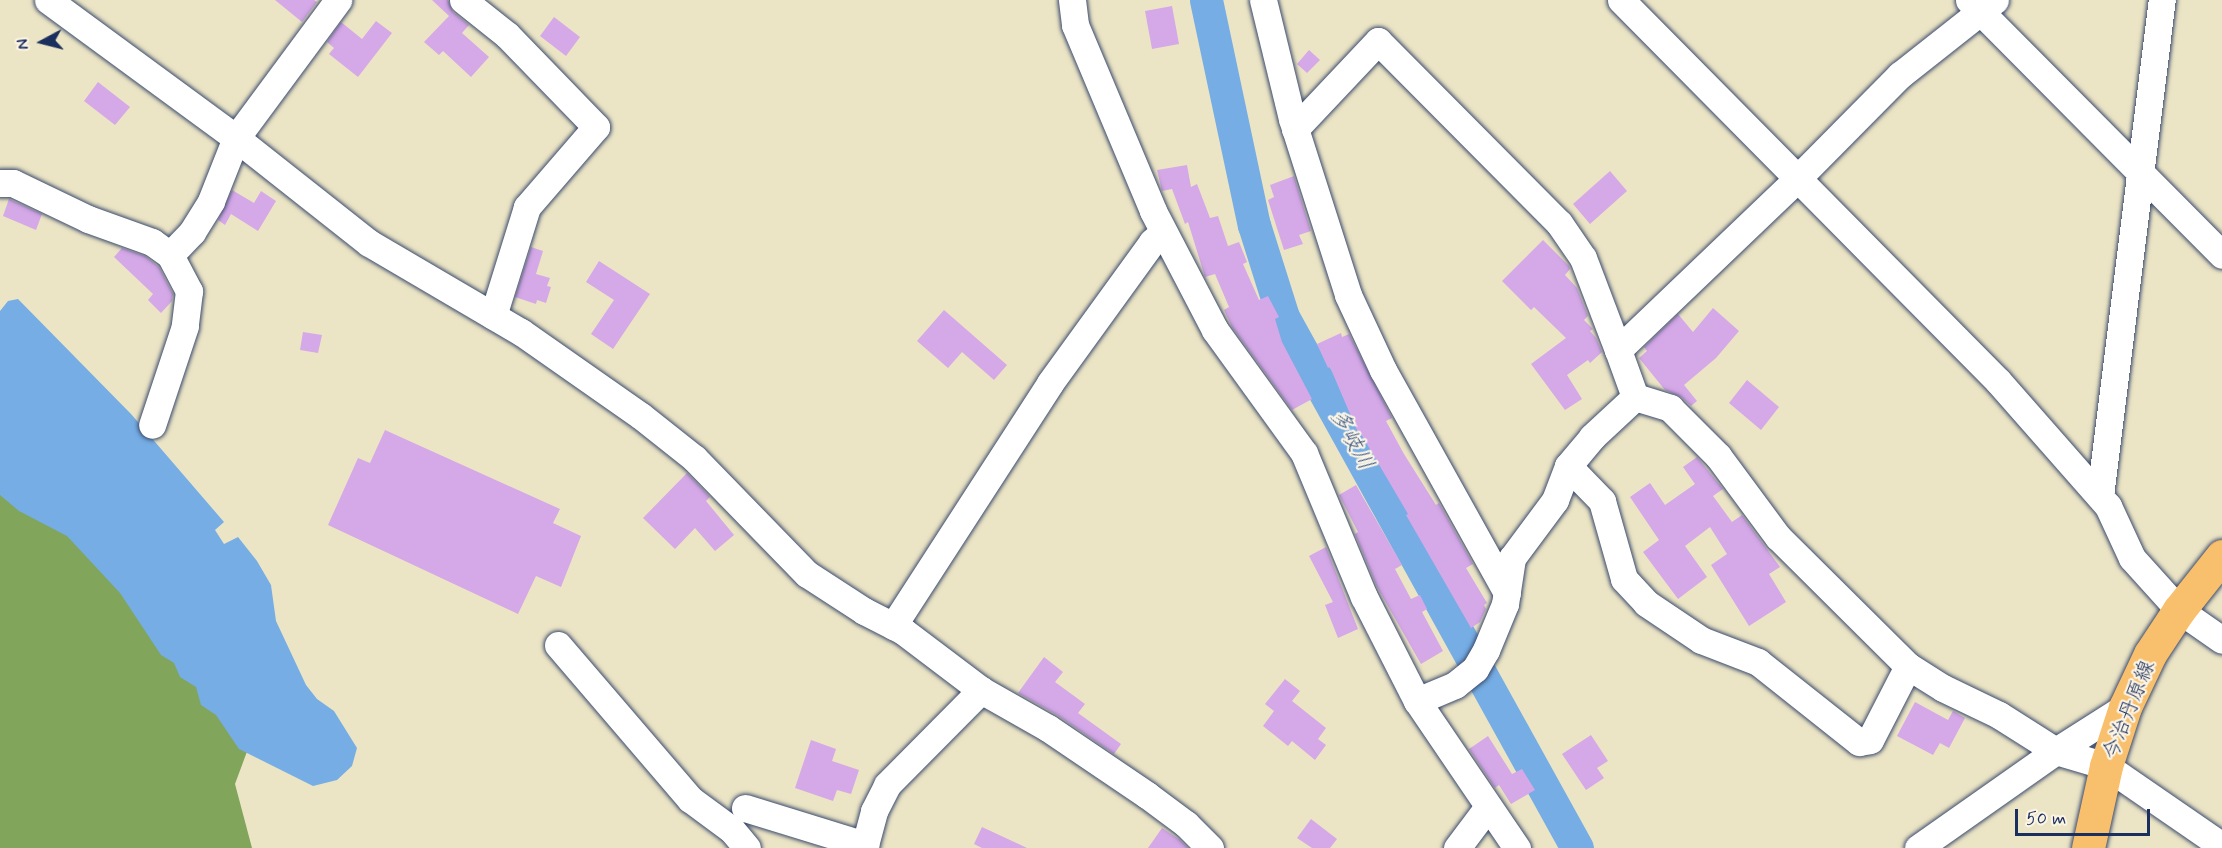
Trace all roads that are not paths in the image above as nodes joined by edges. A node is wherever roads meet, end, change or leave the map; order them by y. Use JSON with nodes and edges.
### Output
{"nodes":[{"id":1,"x":48,"y":0,"type":"edge"},
{"id":2,"x":338,"y":0,"type":"edge"},
{"id":3,"x":463,"y":0,"type":"edge"},
{"id":4,"x":1072,"y":0,"type":"edge"},
{"id":5,"x":1263,"y":0,"type":"edge"},
{"id":6,"x":1621,"y":0,"type":"edge"},
{"id":7,"x":2162,"y":0,"type":"edge"},
{"id":8,"x":1982,"y":4,"type":"edge"},
{"id":9,"x":1295,"y":129,"type":"junction"},
{"id":10,"x":236,"y":138,"type":"junction"},
{"id":11,"x":2141,"y":173,"type":"junction"},
{"id":12,"x":1798,"y":178,"type":"junction"},
{"id":13,"x":0,"y":183,"type":"edge"},
{"id":14,"x":1163,"y":232,"type":"junction"},
{"id":15,"x":170,"y":255,"type":"junction"},
{"id":16,"x":2222,"y":255,"type":"edge"},
{"id":17,"x":493,"y":316,"type":"junction"},
{"id":18,"x":1618,"y":350,"type":"junction"},
{"id":19,"x":1635,"y":397,"type":"junction"},
{"id":20,"x":152,"y":425,"type":"dead end"},
{"id":21,"x":1568,"y":466,"type":"junction"},
{"id":22,"x":2100,"y":496,"type":"junction"},
{"id":23,"x":2222,"y":556,"type":"edge"},
{"id":24,"x":1507,"y":593,"type":"junction"},
{"id":25,"x":2179,"y":609,"type":"junction"},
{"id":26,"x":893,"y":626,"type":"junction"},
{"id":27,"x":2222,"y":640,"type":"edge"},
{"id":28,"x":558,"y":645,"type":"dead end"},
{"id":29,"x":1908,"y":666,"type":"junction"},
{"id":30,"x":981,"y":690,"type":"junction"},
{"id":31,"x":1416,"y":701,"type":"junction"},
{"id":32,"x":2125,"y":707,"type":"junction"},
{"id":33,"x":2056,"y":751,"type":"junction"},
{"id":34,"x":2106,"y":766,"type":"junction"},
{"id":35,"x":745,"y":808,"type":"dead end"},
{"id":36,"x":1487,"y":808,"type":"junction"},
{"id":37,"x":2222,"y":846,"type":"edge"},
{"id":38,"x":747,"y":848,"type":"edge"},
{"id":39,"x":1210,"y":848,"type":"edge"},
{"id":40,"x":1457,"y":848,"type":"edge"},
{"id":41,"x":1517,"y":848,"type":"edge"},
{"id":42,"x":1918,"y":848,"type":"edge"},
{"id":43,"x":2088,"y":848,"type":"edge"}],
"edges":[{"from":1,"to":10,"type":"street"},
{"from":2,"to":10,"type":"street"},
{"from":3,"to":17,"type":"street"},
{"from":4,"to":14,"type":"street"},
{"from":5,"to":9,"type":"street"},
{"from":6,"to":12,"type":"street"},
{"from":7,"to":11,"type":"street"},
{"from":8,"to":11,"type":"street"},
{"from":8,"to":12,"type":"street"},
{"from":9,"to":18,"type":"street"},
{"from":9,"to":24,"type":"street"},
{"from":10,"to":15,"type":"street"},
{"from":10,"to":17,"type":"street"},
{"from":11,"to":16,"type":"street"},
{"from":11,"to":22,"type":"street"},
{"from":12,"to":18,"type":"street"},
{"from":12,"to":22,"type":"street"},
{"from":13,"to":15,"type":"street"},
{"from":14,"to":26,"type":"street"},
{"from":14,"to":31,"type":"street"},
{"from":15,"to":20,"type":"street"},
{"from":17,"to":26,"type":"street"},
{"from":18,"to":19,"type":"street"},
{"from":19,"to":21,"type":"street"},
{"from":19,"to":29,"type":"street"},
{"from":21,"to":24,"type":"street"},
{"from":21,"to":29,"type":"street"},
{"from":22,"to":25,"type":"street"},
{"from":23,"to":25,"type":"main road","name":"今治丹原線"},
{"from":24,"to":31,"type":"street"},
{"from":25,"to":27,"type":"street"},
{"from":25,"to":32,"type":"main road","name":"今治丹原線"},
{"from":26,"to":30,"type":"street"},
{"from":28,"to":38,"type":"street"},
{"from":29,"to":33,"type":"street"},
{"from":30,"to":35,"type":"street"},
{"from":30,"to":39,"type":"street"},
{"from":31,"to":36,"type":"street"},
{"from":32,"to":33,"type":"street"},
{"from":32,"to":34,"type":"main road","name":"今治丹原線"},
{"from":33,"to":34,"type":"street"},
{"from":33,"to":42,"type":"street"},
{"from":34,"to":37,"type":"street"},
{"from":34,"to":43,"type":"main road","name":"今治丹原線"},
{"from":36,"to":40,"type":"street"},
{"from":36,"to":41,"type":"street"}]}
